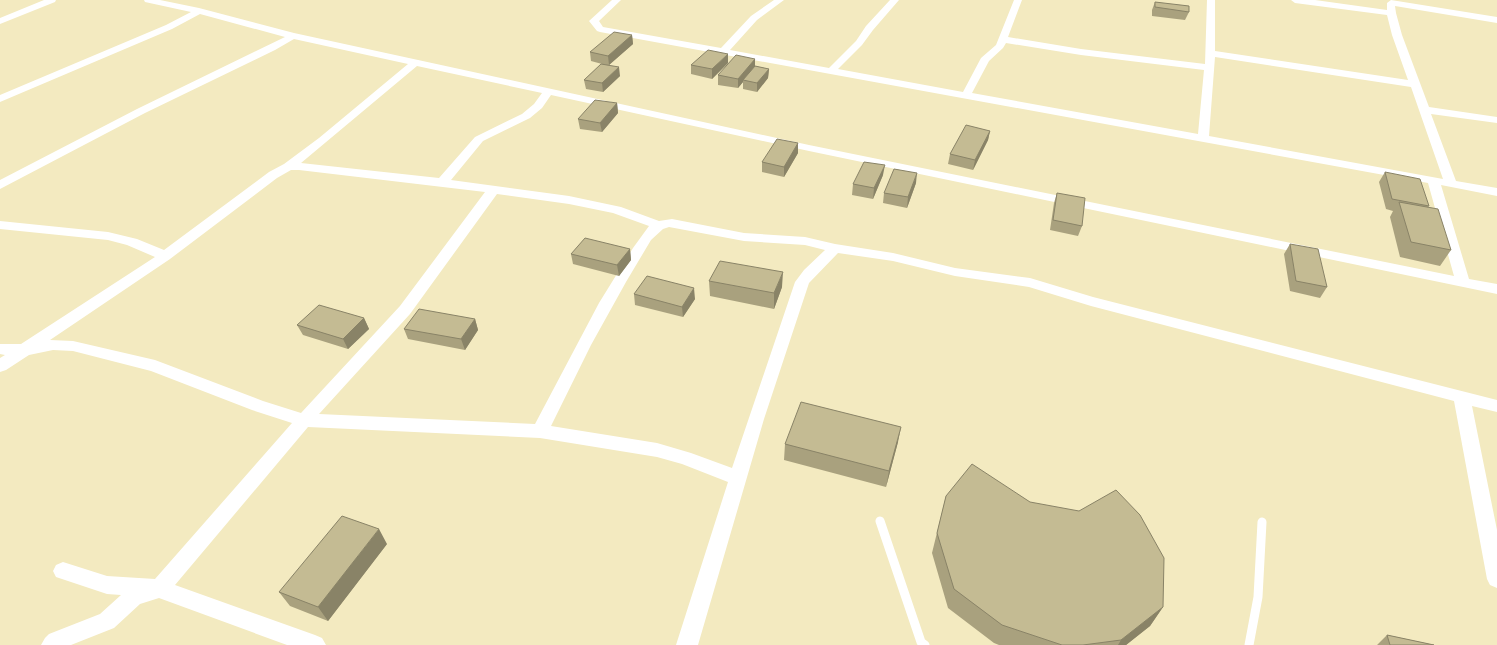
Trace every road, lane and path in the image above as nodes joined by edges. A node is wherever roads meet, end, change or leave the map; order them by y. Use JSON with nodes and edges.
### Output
{"nodes":[{"id":1,"x":52,"y":0,"type":"edge"},
{"id":2,"x":148,"y":0,"type":"edge"},
{"id":3,"x":617,"y":0,"type":"edge"},
{"id":4,"x":780,"y":0,"type":"edge"},
{"id":5,"x":895,"y":0,"type":"edge"},
{"id":6,"x":1018,"y":0,"type":"edge"},
{"id":7,"x":1211,"y":0,"type":"edge"},
{"id":8,"x":1295,"y":0,"type":"edge"},
{"id":9,"x":1391,"y":1,"type":"edge"},
{"id":10,"x":199,"y":10,"type":"junction"},
{"id":11,"x":1391,"y":13,"type":"junction"},
{"id":12,"x":1497,"y":20,"type":"edge"},
{"id":13,"x":0,"y":21,"type":"edge"},
{"id":14,"x":293,"y":36,"type":"junction"},
{"id":15,"x":1002,"y":39,"type":"junction"},
{"id":16,"x":723,"y":52,"type":"junction"},
{"id":17,"x":1211,"y":53,"type":"junction"},
{"id":18,"x":416,"y":62,"type":"junction"},
{"id":19,"x":1210,"y":68,"type":"junction"},
{"id":20,"x":832,"y":71,"type":"junction"},
{"id":21,"x":1414,"y":84,"type":"junction"},
{"id":22,"x":549,"y":91,"type":"junction"},
{"id":23,"x":966,"y":96,"type":"junction"},
{"id":24,"x":0,"y":99,"type":"edge"},
{"id":25,"x":1424,"y":110,"type":"junction"},
{"id":26,"x":1497,"y":120,"type":"edge"},
{"id":27,"x":1203,"y":138,"type":"junction"},
{"id":28,"x":288,"y":167,"type":"junction"},
{"id":29,"x":1433,"y":180,"type":"junction"},
{"id":30,"x":442,"y":182,"type":"junction"},
{"id":31,"x":1451,"y":183,"type":"junction"},
{"id":32,"x":0,"y":185,"type":"edge"},
{"id":33,"x":494,"y":189,"type":"junction"},
{"id":34,"x":1497,"y":192,"type":"edge"},
{"id":35,"x":0,"y":225,"type":"edge"},
{"id":36,"x":658,"y":225,"type":"junction"},
{"id":37,"x":835,"y":248,"type":"junction"},
{"id":38,"x":165,"y":256,"type":"junction"},
{"id":39,"x":1463,"y":282,"type":"junction"},
{"id":40,"x":1497,"y":289,"type":"edge"},
{"id":41,"x":0,"y":349,"type":"edge"},
{"id":42,"x":24,"y":350,"type":"junction"},
{"id":43,"x":0,"y":366,"type":"edge"},
{"id":44,"x":1462,"y":398,"type":"junction"},
{"id":45,"x":1497,"y":406,"type":"edge"},
{"id":46,"x":304,"y":420,"type":"junction"},
{"id":47,"x":540,"y":431,"type":"junction"},
{"id":48,"x":738,"y":478,"type":"junction"},
{"id":49,"x":880,"y":522,"type":"dead end"},
{"id":50,"x":1262,"y":522,"type":"dead end"},
{"id":51,"x":63,"y":571,"type":"dead end"},
{"id":52,"x":1497,"y":579,"type":"edge"},
{"id":53,"x":159,"y":589,"type":"junction"},
{"id":54,"x":52,"y":645,"type":"edge"},
{"id":55,"x":315,"y":645,"type":"edge"},
{"id":56,"x":687,"y":645,"type":"edge"},
{"id":57,"x":925,"y":645,"type":"edge"},
{"id":58,"x":1248,"y":645,"type":"edge"}],
"edges":[{"from":1,"to":13,"type":"street"},
{"from":2,"to":10,"type":"street"},
{"from":3,"to":16,"type":"street"},
{"from":4,"to":16,"type":"street"},
{"from":5,"to":20,"type":"street"},
{"from":6,"to":15,"type":"street"},
{"from":7,"to":17,"type":"street"},
{"from":8,"to":11,"type":"street"},
{"from":9,"to":11,"type":"street"},
{"from":9,"to":12,"type":"street"},
{"from":10,"to":14,"type":"street"},
{"from":10,"to":24,"type":"street"},
{"from":11,"to":21,"type":"street"},
{"from":14,"to":18,"type":"street"},
{"from":14,"to":32,"type":"street"},
{"from":15,"to":19,"type":"street"},
{"from":15,"to":23,"type":"street"},
{"from":16,"to":20,"type":"street"},
{"from":17,"to":19,"type":"street"},
{"from":17,"to":21,"type":"street"},
{"from":18,"to":22,"type":"street"},
{"from":18,"to":28,"type":"street"},
{"from":19,"to":27,"type":"street"},
{"from":20,"to":23,"type":"street"},
{"from":21,"to":25,"type":"street"},
{"from":22,"to":30,"type":"street"},
{"from":22,"to":39,"type":"street"},
{"from":23,"to":27,"type":"street"},
{"from":25,"to":26,"type":"street"},
{"from":25,"to":31,"type":"street"},
{"from":27,"to":29,"type":"street"},
{"from":28,"to":30,"type":"street"},
{"from":28,"to":38,"type":"street"},
{"from":29,"to":31,"type":"street"},
{"from":29,"to":39,"type":"street"},
{"from":30,"to":33,"type":"street"},
{"from":31,"to":34,"type":"street"},
{"from":33,"to":36,"type":"street"},
{"from":33,"to":46,"type":"street"},
{"from":35,"to":38,"type":"street"},
{"from":36,"to":37,"type":"street"},
{"from":36,"to":47,"type":"street"},
{"from":37,"to":44,"type":"street"},
{"from":37,"to":48,"type":"street"},
{"from":38,"to":42,"type":"street"},
{"from":39,"to":40,"type":"street"},
{"from":41,"to":42,"type":"street"},
{"from":42,"to":43,"type":"street"},
{"from":42,"to":46,"type":"street"},
{"from":44,"to":45,"type":"street"},
{"from":44,"to":52,"type":"street"},
{"from":46,"to":47,"type":"street"},
{"from":46,"to":53,"type":"street"},
{"from":47,"to":48,"type":"street"},
{"from":48,"to":56,"type":"street"},
{"from":49,"to":57,"type":"lane"},
{"from":50,"to":58,"type":"lane"},
{"from":51,"to":53,"type":"street"},
{"from":53,"to":54,"type":"street"},
{"from":53,"to":55,"type":"street"}]}
